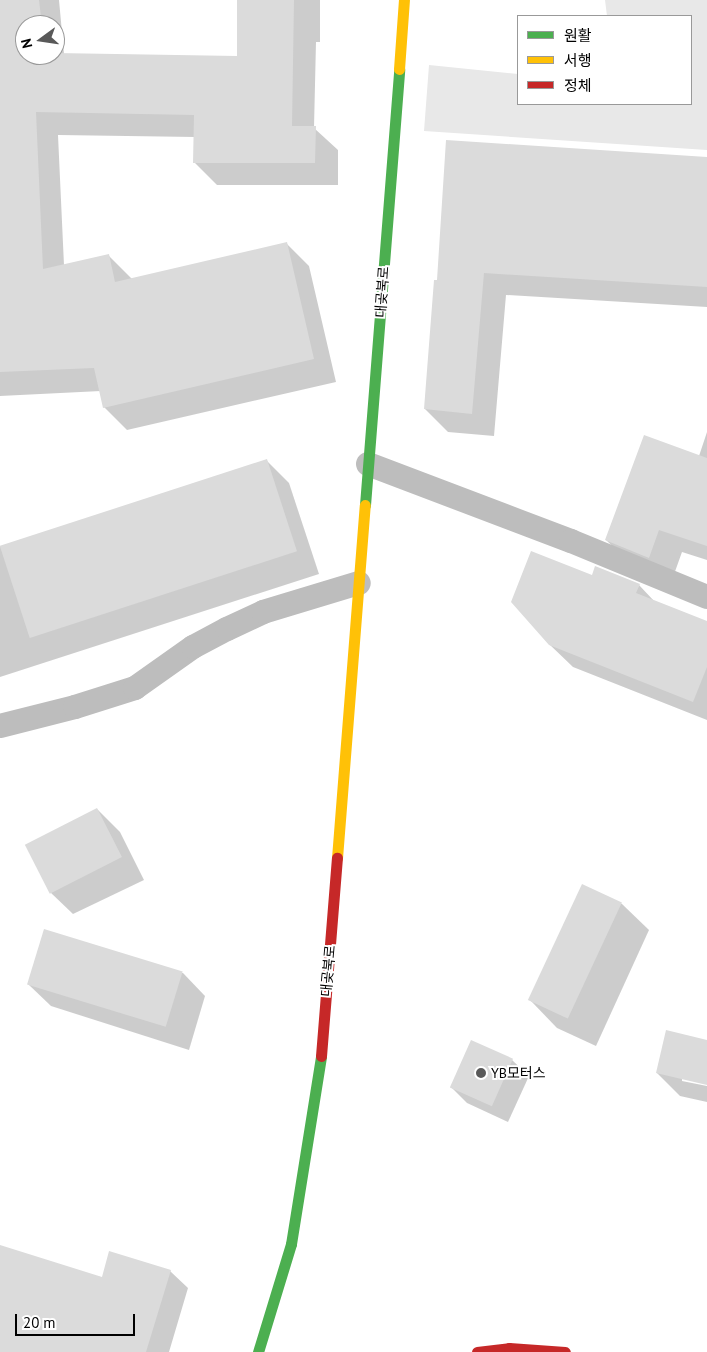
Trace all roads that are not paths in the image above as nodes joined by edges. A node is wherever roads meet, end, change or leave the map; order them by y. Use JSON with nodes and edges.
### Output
{"nodes":[{"id":1,"x":404,"y":0,"type":"edge"},
{"id":2,"x":368,"y":464,"type":"junction"},
{"id":3,"x":359,"y":583,"type":"junction"},
{"id":4,"x":707,"y":597,"type":"edge"},
{"id":5,"x":0,"y":726,"type":"edge"},
{"id":6,"x":258,"y":1352,"type":"edge"},
{"id":7,"x":477,"y":1352,"type":"edge"},
{"id":8,"x":565,"y":1352,"type":"edge"}],
"edges":[{"from":1,"to":2,"type":"street","name":"대곶북로"},
{"from":2,"to":3,"type":"street","name":"대곶북로"},
{"from":2,"to":4,"type":"lane"},
{"from":3,"to":5,"type":"lane"},
{"from":3,"to":6,"type":"street","name":"대곶북로"},
{"from":7,"to":8,"type":"street"}]}
